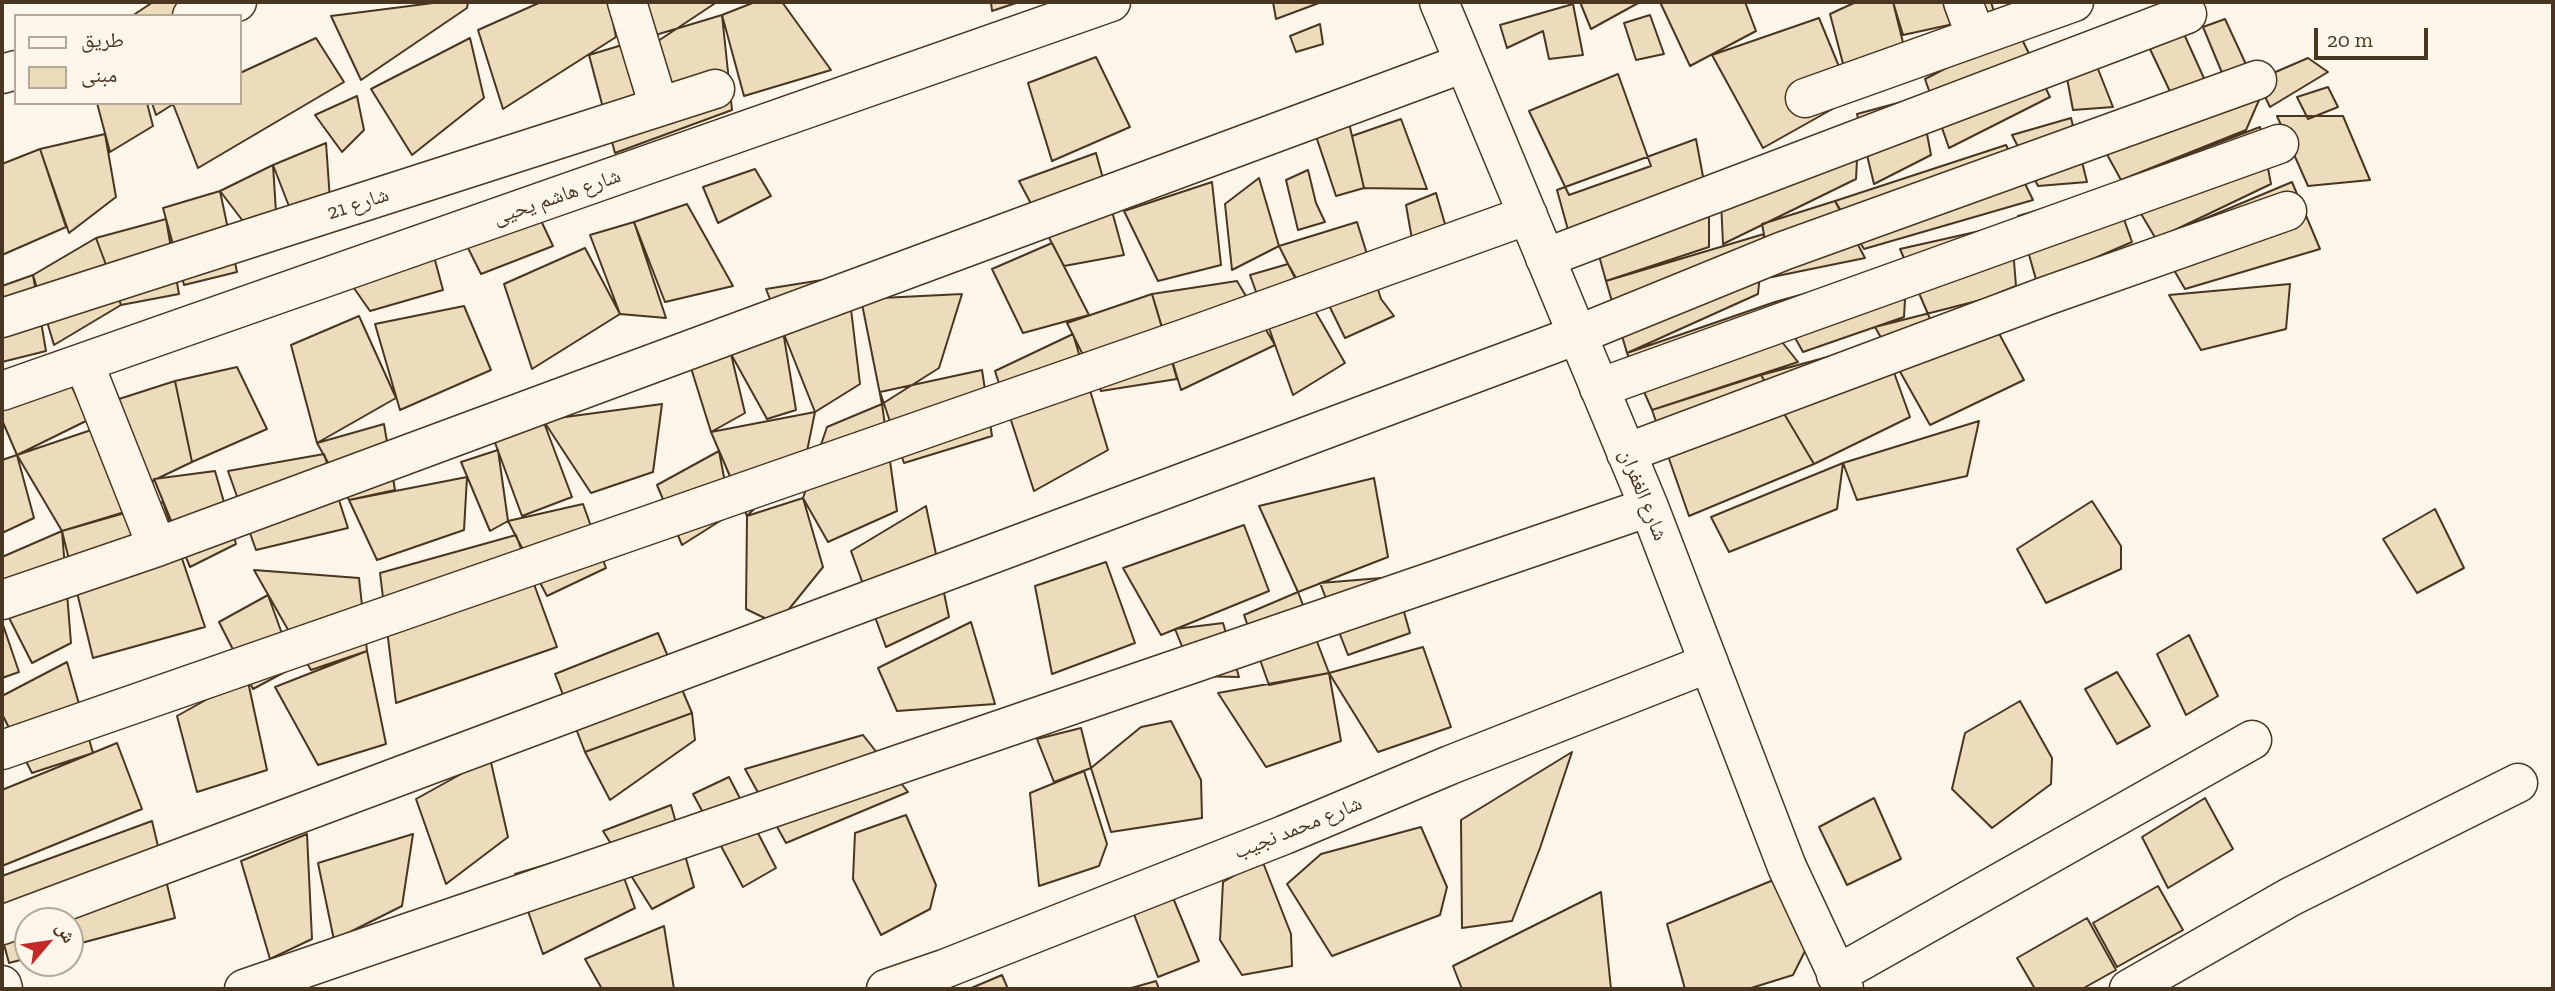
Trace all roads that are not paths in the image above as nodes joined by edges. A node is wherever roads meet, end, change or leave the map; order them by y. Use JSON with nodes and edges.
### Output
{"nodes":[{"id":1,"x":237,"y":2,"type":"edge"},
{"id":2,"x":627,"y":2,"type":"edge"},
{"id":3,"x":1111,"y":2,"type":"edge"},
{"id":4,"x":1439,"y":2,"type":"edge"},
{"id":5,"x":1962,"y":2,"type":"edge"},
{"id":6,"x":2074,"y":2,"type":"edge"},
{"id":7,"x":198,"y":14,"type":"edge"},
{"id":8,"x":2187,"y":14,"type":"dead end"},
{"id":9,"x":1976,"y":37,"type":"junction"},
{"id":10,"x":1464,"y":63,"type":"junction"},
{"id":11,"x":2257,"y":80,"type":"dead end"},
{"id":12,"x":715,"y":89,"type":"dead end"},
{"id":13,"x":1805,"y":98,"type":"dead end"},
{"id":14,"x":659,"y":107,"type":"junction"},
{"id":15,"x":2280,"y":144,"type":"dead end"},
{"id":16,"x":2287,"y":211,"type":"dead end"},
{"id":17,"x":1528,"y":215,"type":"junction"},
{"id":18,"x":1545,"y":258,"type":"junction"},
{"id":19,"x":2,"y":318,"type":"edge"},
{"id":20,"x":1577,"y":335,"type":"junction"},
{"id":21,"x":85,"y":363,"type":"junction"},
{"id":22,"x":1600,"y":388,"type":"junction"},
{"id":23,"x":2,"y":391,"type":"edge"},
{"id":24,"x":1626,"y":453,"type":"junction"},
{"id":25,"x":1648,"y":507,"type":"junction"},
{"id":26,"x":157,"y":547,"type":"junction"},
{"id":27,"x":2,"y":600,"type":"edge"},
{"id":28,"x":1709,"y":663,"type":"junction"},
{"id":29,"x":2252,"y":740,"type":"dead end"},
{"id":30,"x":2,"y":750,"type":"edge"},
{"id":31,"x":2518,"y":783,"type":"dead end"},
{"id":32,"x":2,"y":925,"type":"edge"},
{"id":33,"x":1840,"y":982,"type":"edge"},
{"id":34,"x":244,"y":989,"type":"edge"},
{"id":35,"x":886,"y":989,"type":"edge"},
{"id":36,"x":2129,"y":989,"type":"edge"}],
"edges":[{"from":1,"to":7,"type":"street"},
{"from":2,"to":14,"type":"street"},
{"from":3,"to":21,"type":"street","name":"شارع هاشم يحيى"},
{"from":4,"to":10,"type":"street","name":"شارع الغفران"},
{"from":5,"to":9,"type":"street"},
{"from":6,"to":9,"type":"street"},
{"from":8,"to":18,"type":"street"},
{"from":9,"to":13,"type":"street"},
{"from":10,"to":17,"type":"street","name":"شارع الغفران"},
{"from":10,"to":26,"type":"street"},
{"from":11,"to":20,"type":"street"},
{"from":12,"to":14,"type":"street","name":"شارع 21"},
{"from":14,"to":19,"type":"street","name":"شارع 21"},
{"from":15,"to":22,"type":"street"},
{"from":16,"to":24,"type":"street"},
{"from":17,"to":18,"type":"street","name":"شارع الغفران"},
{"from":17,"to":30,"type":"street"},
{"from":18,"to":20,"type":"street","name":"شارع الغفران"},
{"from":20,"to":22,"type":"street","name":"شارع الغفران"},
{"from":20,"to":32,"type":"street"},
{"from":21,"to":23,"type":"street","name":"شارع هاشم يحيى"},
{"from":21,"to":26,"type":"street"},
{"from":22,"to":24,"type":"street","name":"شارع الغفران"},
{"from":24,"to":25,"type":"street","name":"شارع الغفران"},
{"from":25,"to":28,"type":"street","name":"شارع الغفران"},
{"from":25,"to":34,"type":"street"},
{"from":26,"to":27,"type":"street"},
{"from":28,"to":33,"type":"street","name":"شارع الغفران"},
{"from":28,"to":35,"type":"street","name":"شارع محمد نجيب"},
{"from":29,"to":33,"type":"street"},
{"from":31,"to":36,"type":"street"}]}
